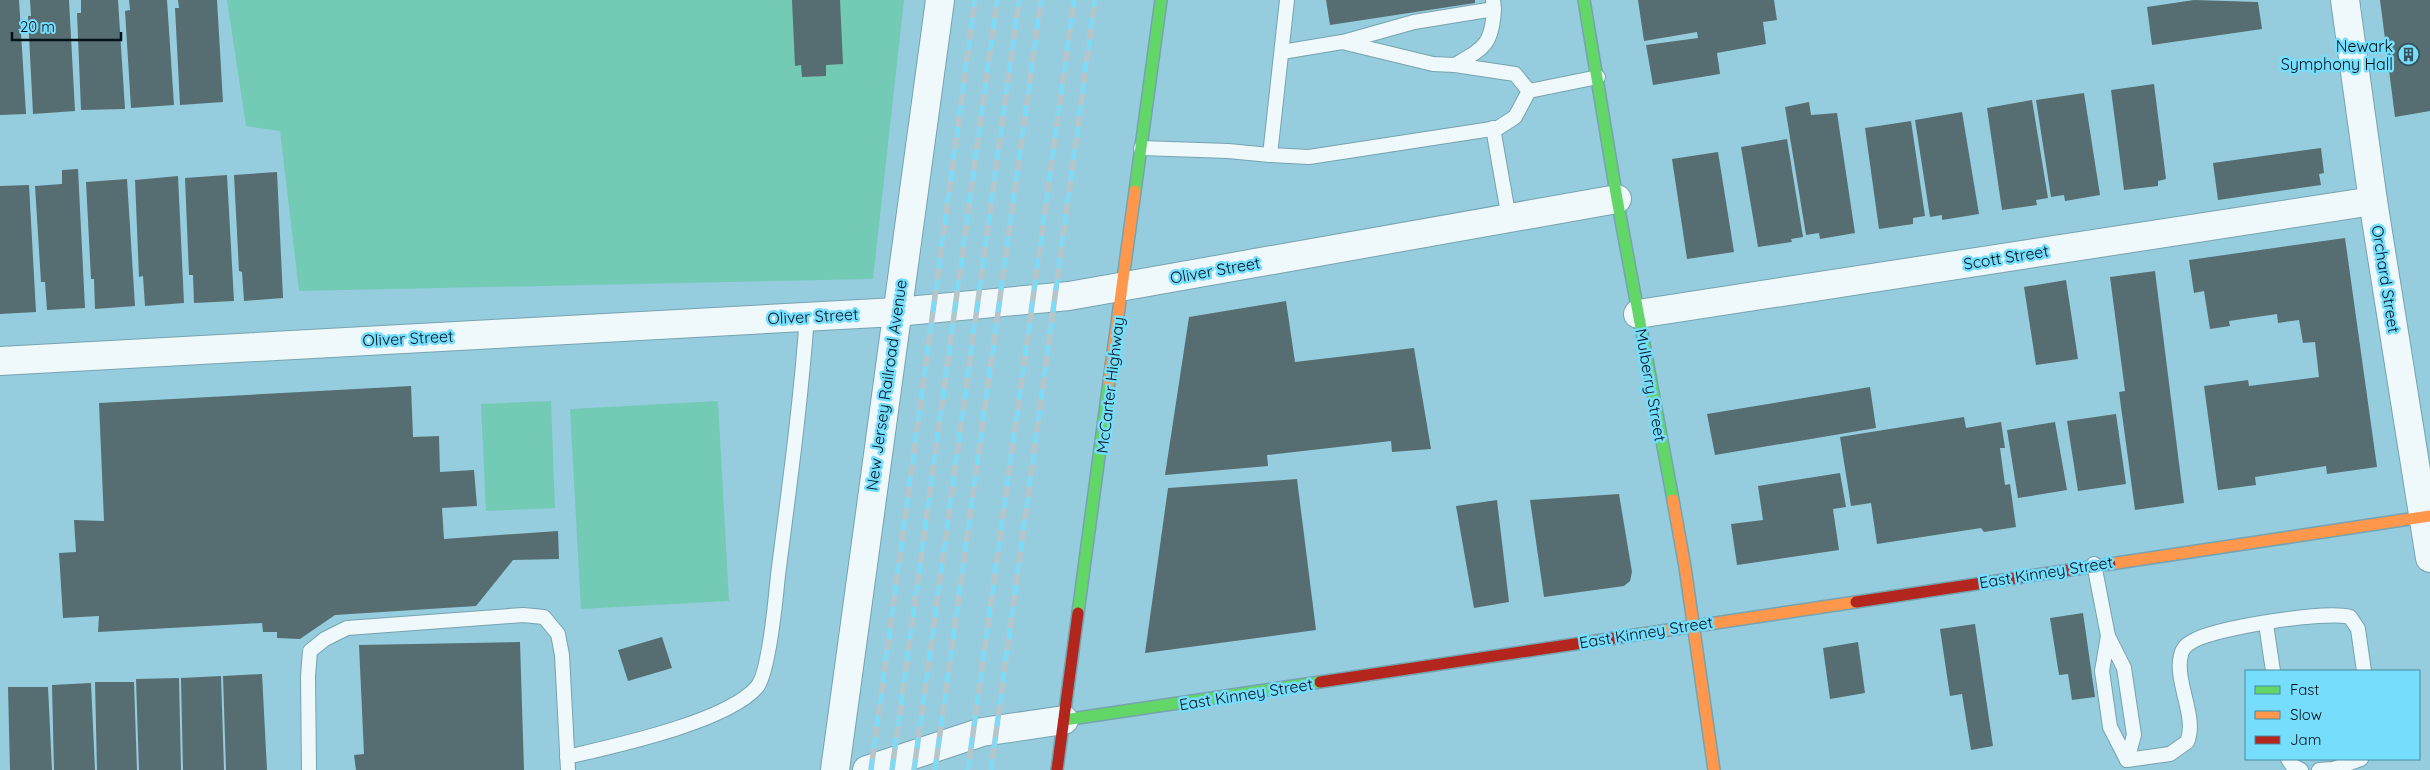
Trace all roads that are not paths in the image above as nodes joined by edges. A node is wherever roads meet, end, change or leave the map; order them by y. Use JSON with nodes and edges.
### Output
{"nodes":[{"id":1,"x":940,"y":0,"type":"edge"},
{"id":2,"x":1161,"y":0,"type":"edge"},
{"id":3,"x":1287,"y":0,"type":"edge"},
{"id":4,"x":1584,"y":0,"type":"edge"},
{"id":5,"x":2345,"y":0,"type":"edge"},
{"id":6,"x":1493,"y":4,"type":"edge"},
{"id":7,"x":1342,"y":42,"type":"junction"},
{"id":8,"x":1282,"y":52,"type":"junction"},
{"id":9,"x":1454,"y":65,"type":"junction"},
{"id":10,"x":1598,"y":77,"type":"junction"},
{"id":11,"x":1529,"y":91,"type":"junction"},
{"id":12,"x":1493,"y":128,"type":"junction"},
{"id":13,"x":1141,"y":148,"type":"junction"},
{"id":14,"x":1270,"y":155,"type":"junction"},
{"id":15,"x":1617,"y":199,"type":"junction"},
{"id":16,"x":2373,"y":201,"type":"junction"},
{"id":17,"x":1509,"y":219,"type":"junction"},
{"id":18,"x":1124,"y":287,"type":"junction"},
{"id":19,"x":896,"y":312,"type":"junction"},
{"id":20,"x":1638,"y":314,"type":"junction"},
{"id":21,"x":808,"y":315,"type":"junction"},
{"id":22,"x":0,"y":361,"type":"edge"},
{"id":23,"x":2427,"y":516,"type":"edge"},
{"id":24,"x":2430,"y":558,"type":"edge"},
{"id":25,"x":2094,"y":564,"type":"junction"},
{"id":26,"x":2266,"y":624,"type":"junction"},
{"id":27,"x":1692,"y":625,"type":"junction"},
{"id":28,"x":2108,"y":636,"type":"junction"},
{"id":29,"x":2273,"y":670,"type":"edge"},
{"id":30,"x":2364,"y":670,"type":"edge"},
{"id":31,"x":1064,"y":720,"type":"junction"},
{"id":32,"x":2127,"y":760,"type":"junction"},
{"id":33,"x":2289,"y":760,"type":"edge"},
{"id":34,"x":2358,"y":760,"type":"edge"},
{"id":35,"x":568,"y":763,"type":"edge"},
{"id":36,"x":309,"y":770,"type":"edge"},
{"id":37,"x":835,"y":770,"type":"edge"},
{"id":38,"x":867,"y":770,"type":"edge"},
{"id":39,"x":1057,"y":770,"type":"edge"},
{"id":40,"x":1714,"y":770,"type":"edge"},
{"id":41,"x":2300,"y":770,"type":"edge"},
{"id":42,"x":2319,"y":770,"type":"edge"}],
"edges":[{"from":1,"to":19,"type":"street","name":"New Jersey Railroad Avenue"},
{"from":2,"to":13,"type":"street","name":"McCarter Highway"},
{"from":3,"to":8,"type":"lane"},
{"from":4,"to":10,"type":"street","name":"Mulberry Street"},
{"from":5,"to":16,"type":"street","name":"Orchard Street"},
{"from":6,"to":7,"type":"lane"},
{"from":6,"to":9,"type":"lane"},
{"from":7,"to":8,"type":"lane"},
{"from":7,"to":9,"type":"lane"},
{"from":8,"to":14,"type":"lane"},
{"from":9,"to":11,"type":"lane"},
{"from":10,"to":11,"type":"lane"},
{"from":10,"to":15,"type":"street","name":"Mulberry Street"},
{"from":11,"to":12,"type":"lane"},
{"from":12,"to":14,"type":"lane"},
{"from":12,"to":17,"type":"lane"},
{"from":13,"to":14,"type":"lane"},
{"from":13,"to":18,"type":"street","name":"McCarter Highway"},
{"from":15,"to":17,"type":"street","name":"Oliver Street"},
{"from":15,"to":20,"type":"street","name":"Mulberry Street"},
{"from":16,"to":20,"type":"street","name":"Scott Street"},
{"from":16,"to":23,"type":"street","name":"Orchard Street"},
{"from":17,"to":18,"type":"street","name":"Oliver Street"},
{"from":18,"to":19,"type":"street","name":"Oliver Street"},
{"from":18,"to":31,"type":"street","name":"McCarter Highway"},
{"from":19,"to":21,"type":"street","name":"Oliver Street"},
{"from":19,"to":37,"type":"street","name":"New Jersey Railroad Avenue"},
{"from":20,"to":27,"type":"street","name":"Mulberry Street"},
{"from":21,"to":22,"type":"street","name":"Oliver Street"},
{"from":21,"to":35,"type":"lane"},
{"from":23,"to":24,"type":"street","name":"Orchard Street"},
{"from":23,"to":25,"type":"street","name":"East Kinney Street"},
{"from":25,"to":27,"type":"street","name":"East Kinney Street"},
{"from":25,"to":28,"type":"lane"},
{"from":26,"to":29,"type":"lane"},
{"from":26,"to":30,"type":"lane"},
{"from":26,"to":32,"type":"lane"},
{"from":27,"to":31,"type":"street","name":"East Kinney Street"},
{"from":27,"to":40,"type":"street","name":"Mulberry Street"},
{"from":28,"to":32,"type":"lane"},
{"from":28,"to":32,"type":"lane"},
{"from":31,"to":38,"type":"street","name":"East Kinney Street"},
{"from":31,"to":39,"type":"street","name":"McCarter Highway"},
{"from":33,"to":41,"type":"lane"},
{"from":34,"to":42,"type":"lane"},
{"from":35,"to":36,"type":"lane"}]}
